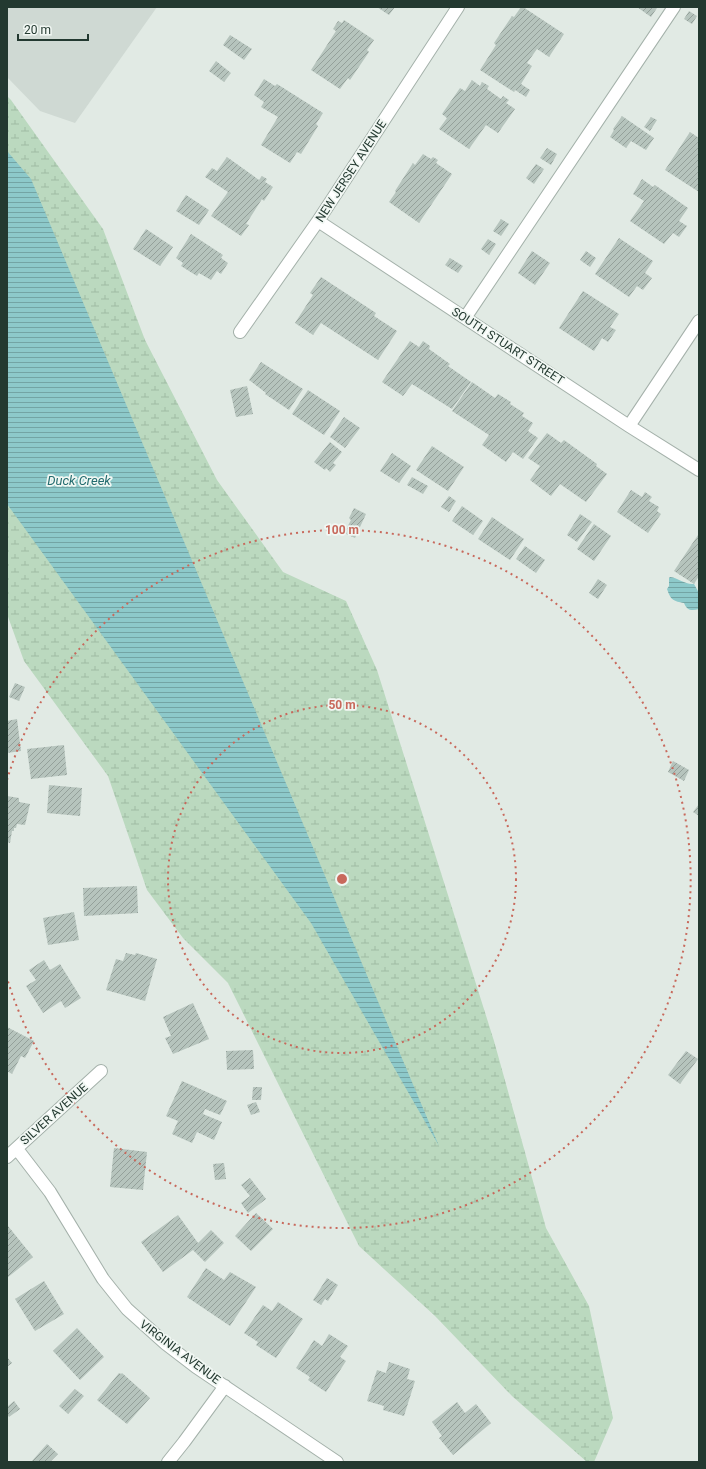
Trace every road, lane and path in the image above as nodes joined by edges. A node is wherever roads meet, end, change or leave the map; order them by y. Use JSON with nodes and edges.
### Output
{"nodes":[{"id":1,"x":458,"y":7,"type":"edge"},
{"id":2,"x":674,"y":7,"type":"edge"},
{"id":3,"x":318,"y":221,"type":"junction"},
{"id":4,"x":465,"y":318,"type":"junction"},
{"id":5,"x":699,"y":321,"type":"edge"},
{"id":6,"x":240,"y":332,"type":"dead end"},
{"id":7,"x":629,"y":426,"type":"junction"},
{"id":8,"x":699,"y":470,"type":"edge"},
{"id":9,"x":101,"y":1071,"type":"dead end"},
{"id":10,"x":17,"y":1149,"type":"junction"},
{"id":11,"x":7,"y":1157,"type":"edge"},
{"id":12,"x":225,"y":1386,"type":"junction"},
{"id":13,"x":168,"y":1462,"type":"edge"},
{"id":14,"x":337,"y":1462,"type":"edge"}],
"edges":[{"from":1,"to":3,"type":"street","name":"NEW JERSEY AVENUE"},
{"from":2,"to":4,"type":"street"},
{"from":3,"to":4,"type":"street","name":"SOUTH STUART STREET"},
{"from":3,"to":6,"type":"street","name":"NEW JERSEY AVENUE"},
{"from":4,"to":7,"type":"street","name":"SOUTH STUART STREET"},
{"from":5,"to":7,"type":"street"},
{"from":7,"to":8,"type":"street","name":"SOUTH STUART STREET"},
{"from":9,"to":10,"type":"street","name":"SILVER AVENUE"},
{"from":10,"to":11,"type":"street","name":"SILVER AVENUE"},
{"from":10,"to":12,"type":"street","name":"VIRGINIA AVENUE"},
{"from":12,"to":13,"type":"street"},
{"from":12,"to":14,"type":"street","name":"VIRGINIA AVENUE"}]}
